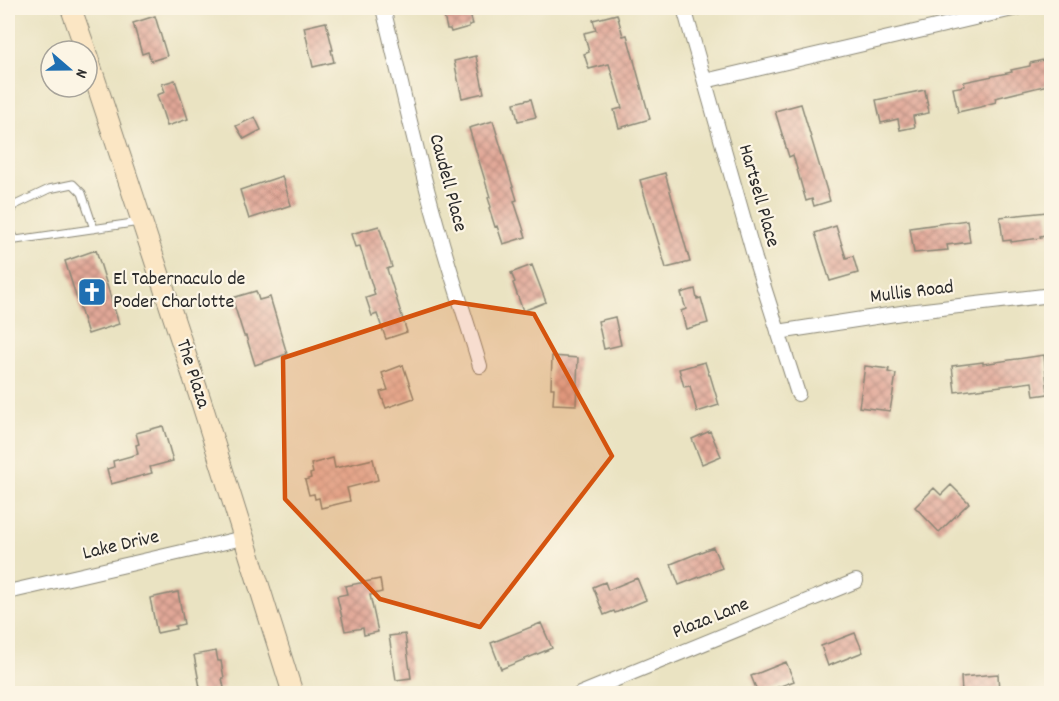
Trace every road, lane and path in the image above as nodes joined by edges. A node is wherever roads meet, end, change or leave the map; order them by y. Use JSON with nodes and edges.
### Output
{"nodes":[{"id":1,"x":72,"y":8,"type":"edge"},
{"id":2,"x":383,"y":8,"type":"edge"},
{"id":3,"x":684,"y":8,"type":"edge"},
{"id":4,"x":1017,"y":8,"type":"edge"},
{"id":5,"x":82,"y":39,"type":"edge"},
{"id":6,"x":705,"y":81,"type":"junction"},
{"id":7,"x":99,"y":91,"type":"edge"},
{"id":8,"x":142,"y":222,"type":"junction"},
{"id":9,"x":8,"y":226,"type":"edge"},
{"id":10,"x":94,"y":229,"type":"junction"},
{"id":11,"x":1052,"y":295,"type":"edge"},
{"id":12,"x":778,"y":332,"type":"junction"},
{"id":13,"x":480,"y":366,"type":"dead end"},
{"id":14,"x":798,"y":394,"type":"dead end"},
{"id":15,"x":243,"y":538,"type":"junction"},
{"id":16,"x":856,"y":581,"type":"dead end"},
{"id":17,"x":8,"y":592,"type":"edge"},
{"id":18,"x":293,"y":693,"type":"edge"},
{"id":19,"x":580,"y":693,"type":"edge"}],
"edges":[{"from":1,"to":5,"type":"main road"},
{"from":2,"to":13,"type":"street","name":"Caudell Place"},
{"from":3,"to":6,"type":"street","name":"Hartsell Place"},
{"from":4,"to":6,"type":"street"},
{"from":6,"to":12,"type":"street","name":"Hartsell Place"},
{"from":7,"to":8,"type":"main road","name":"The Plaza"},
{"from":8,"to":10,"type":"lane"},
{"from":8,"to":15,"type":"main road","name":"The Plaza"},
{"from":9,"to":10,"type":"lane"},
{"from":9,"to":10,"type":"lane"},
{"from":11,"to":12,"type":"street","name":"Mullis Road"},
{"from":12,"to":14,"type":"street","name":"Hartsell Place"},
{"from":15,"to":17,"type":"street","name":"Lake Drive"},
{"from":15,"to":18,"type":"main road","name":"The Plaza"},
{"from":16,"to":19,"type":"street","name":"Plaza Lane"}]}
